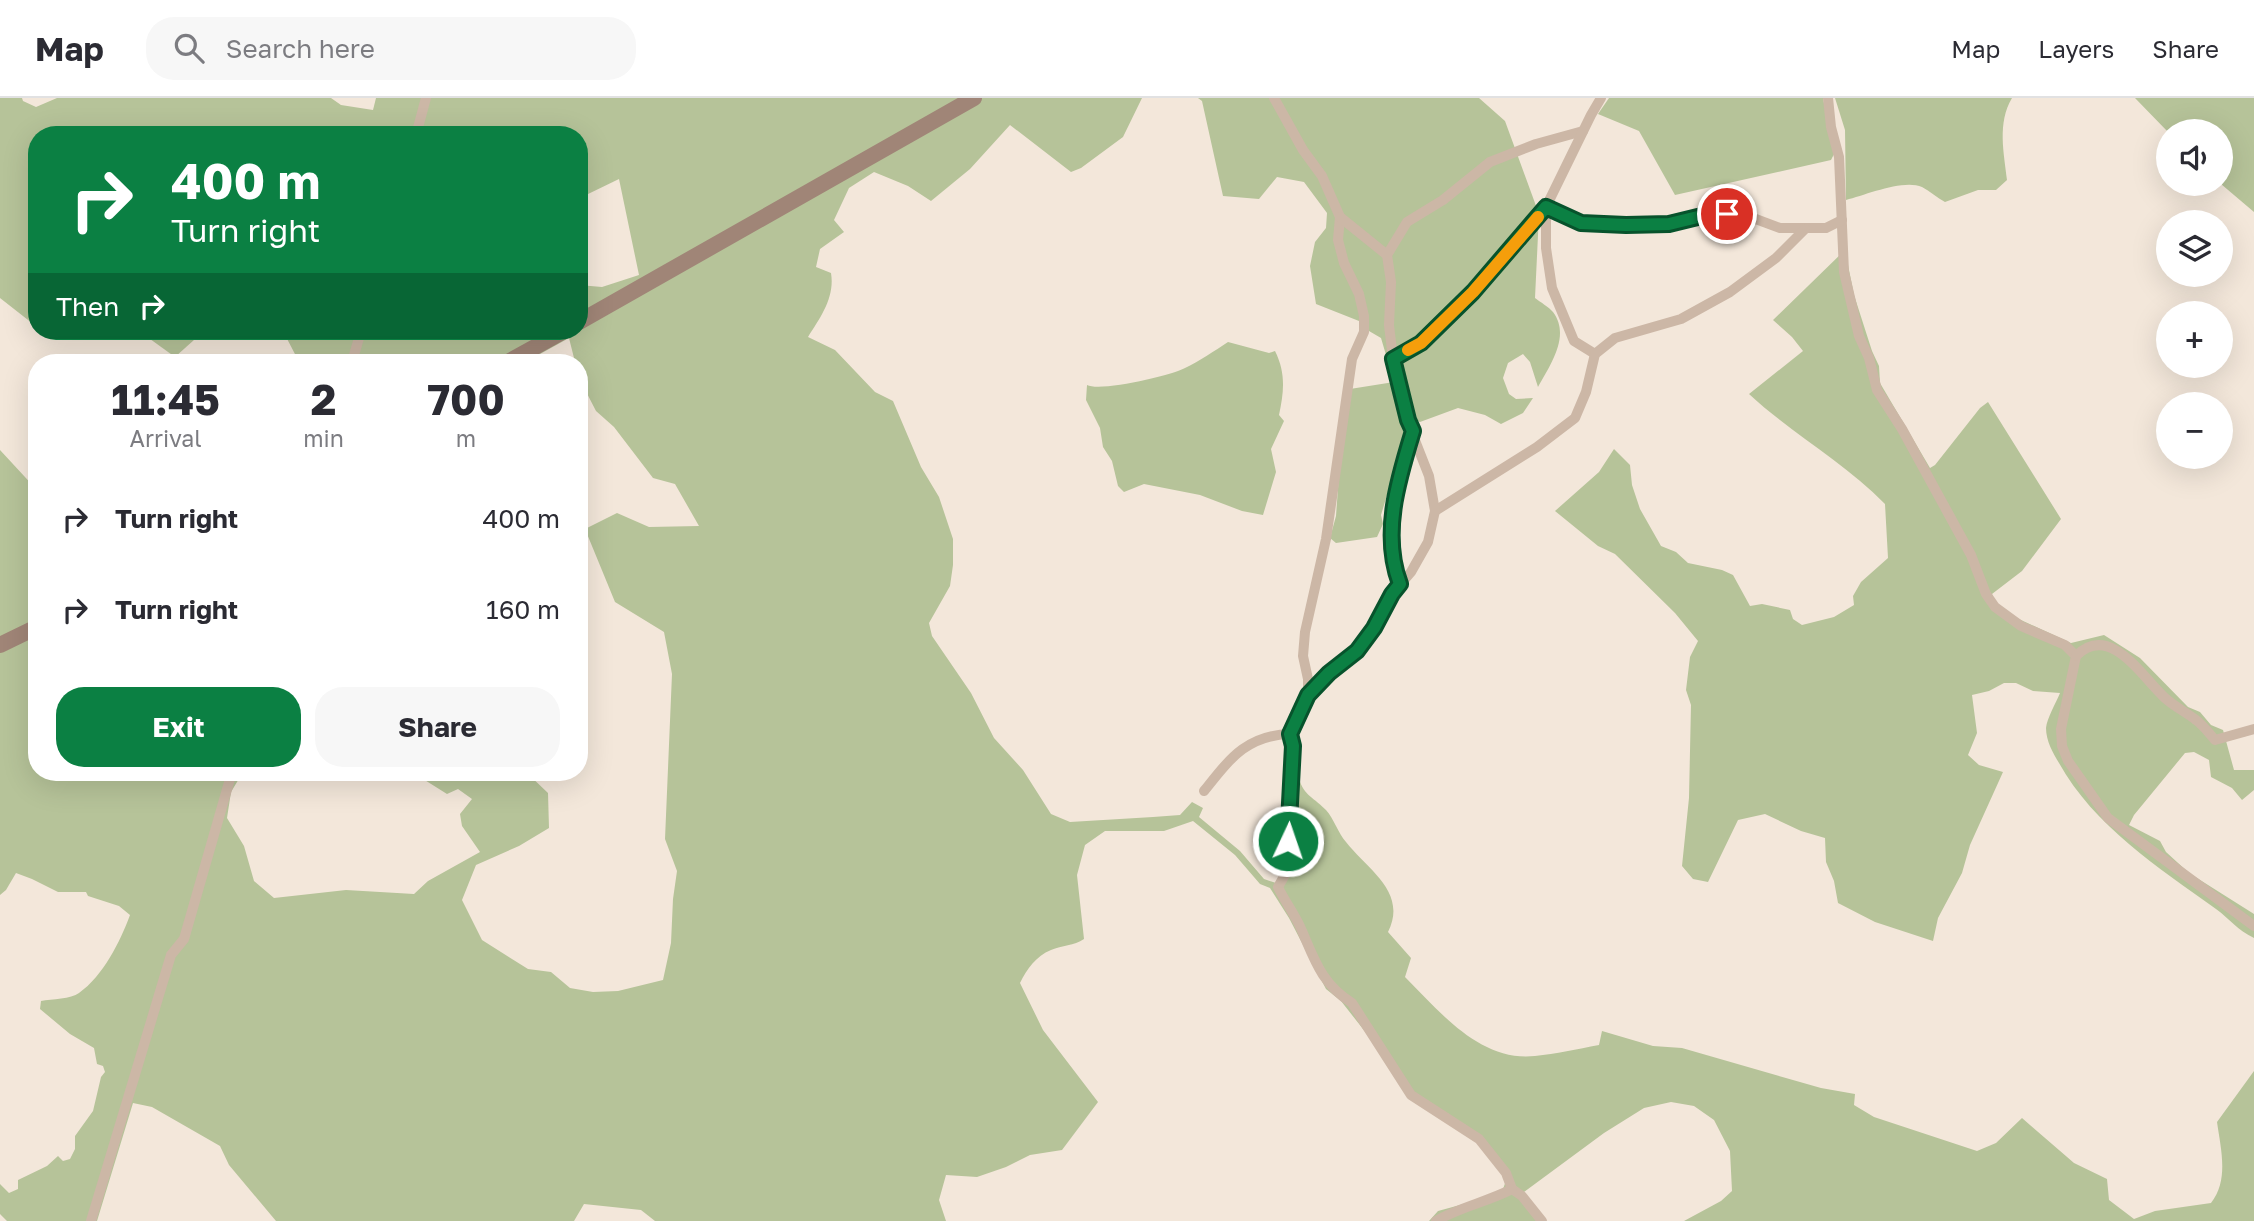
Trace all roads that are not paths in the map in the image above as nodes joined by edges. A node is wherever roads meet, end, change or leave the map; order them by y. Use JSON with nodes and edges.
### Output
{"nodes":[{"id":1,"x":426,"y":98,"type":"edge"},
{"id":2,"x":974,"y":98,"type":"edge"},
{"id":3,"x":1274,"y":98,"type":"edge"},
{"id":4,"x":1601,"y":98,"type":"edge"},
{"id":5,"x":1828,"y":98,"type":"edge"},
{"id":6,"x":418,"y":126,"type":"edge"},
{"id":7,"x":1583,"y":131,"type":"junction"},
{"id":8,"x":1546,"y":207,"type":"junction"},
{"id":9,"x":1340,"y":217,"type":"junction"},
{"id":10,"x":1842,"y":220,"type":"junction"},
{"id":11,"x":1805,"y":229,"type":"junction"},
{"id":12,"x":1387,"y":255,"type":"junction"},
{"id":13,"x":588,"y":317,"type":"edge"},
{"id":14,"x":548,"y":340,"type":"edge"},
{"id":15,"x":522,"y":354,"type":"edge"},
{"id":16,"x":1595,"y":354,"type":"junction"},
{"id":17,"x":1393,"y":359,"type":"junction"},
{"id":18,"x":1413,"y":431,"type":"junction"},
{"id":19,"x":1434,"y":511,"type":"junction"},
{"id":20,"x":1400,"y":584,"type":"junction"},
{"id":21,"x":28,"y":632,"type":"edge"},
{"id":22,"x":0,"y":646,"type":"edge"},
{"id":23,"x":2076,"y":656,"type":"junction"},
{"id":24,"x":1308,"y":695,"type":"junction"},
{"id":25,"x":2254,"y":729,"type":"edge"},
{"id":26,"x":1290,"y":734,"type":"junction"},
{"id":27,"x":229,"y":781,"type":"edge"},
{"id":28,"x":1204,"y":791,"type":"dead end"},
{"id":29,"x":2254,"y":926,"type":"edge"},
{"id":30,"x":1512,"y":1189,"type":"junction"},
{"id":31,"x":92,"y":1221,"type":"edge"},
{"id":32,"x":1436,"y":1221,"type":"edge"},
{"id":33,"x":1542,"y":1221,"type":"edge"}],
"edges":[{"from":1,"to":6,"type":"street"},
{"from":2,"to":13,"type":"street"},
{"from":3,"to":9,"type":"street"},
{"from":4,"to":7,"type":"street"},
{"from":5,"to":10,"type":"street"},
{"from":7,"to":8,"type":"street"},
{"from":7,"to":12,"type":"street"},
{"from":8,"to":11,"type":"street"},
{"from":8,"to":16,"type":"street"},
{"from":8,"to":17,"type":"street"},
{"from":9,"to":12,"type":"street"},
{"from":9,"to":24,"type":"street"},
{"from":10,"to":11,"type":"street"},
{"from":10,"to":23,"type":"street"},
{"from":11,"to":16,"type":"street"},
{"from":12,"to":17,"type":"street"},
{"from":14,"to":15,"type":"street"},
{"from":16,"to":19,"type":"street"},
{"from":17,"to":18,"type":"street"},
{"from":18,"to":19,"type":"street"},
{"from":18,"to":20,"type":"street"},
{"from":19,"to":20,"type":"street"},
{"from":20,"to":24,"type":"street"},
{"from":21,"to":22,"type":"street"},
{"from":23,"to":25,"type":"street"},
{"from":23,"to":29,"type":"street"},
{"from":24,"to":26,"type":"street"},
{"from":26,"to":28,"type":"street"},
{"from":26,"to":30,"type":"street"},
{"from":27,"to":31,"type":"street"},
{"from":30,"to":32,"type":"street"},
{"from":30,"to":33,"type":"street"}]}
